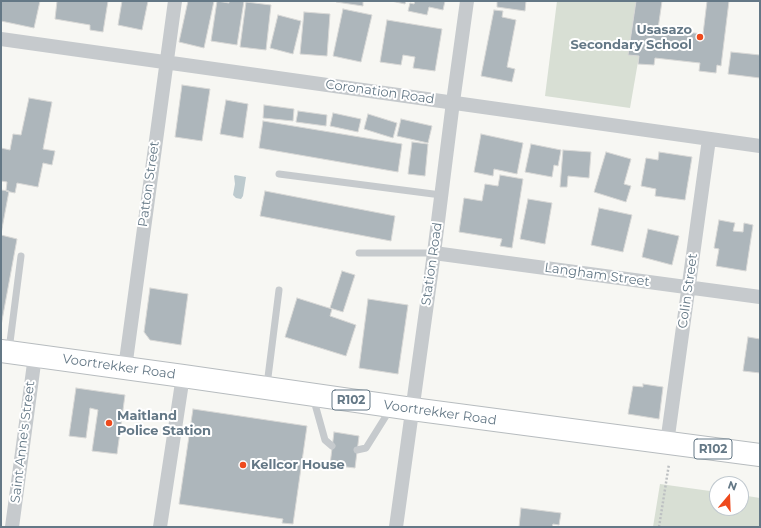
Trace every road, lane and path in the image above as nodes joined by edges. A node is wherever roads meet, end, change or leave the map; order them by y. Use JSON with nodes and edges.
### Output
{"nodes":[{"id":1,"x":175,"y":1,"type":"edge"},
{"id":2,"x":467,"y":1,"type":"edge"},
{"id":3,"x":1,"y":39,"type":"edge"},
{"id":4,"x":166,"y":62,"type":"junction"},
{"id":5,"x":453,"y":102,"type":"junction"},
{"id":6,"x":709,"y":139,"type":"junction"},
{"id":7,"x":760,"y":146,"type":"edge"},
{"id":8,"x":279,"y":174,"type":"dead end"},
{"id":9,"x":441,"y":195,"type":"junction"},
{"id":10,"x":359,"y":253,"type":"dead end"},
{"id":11,"x":434,"y":253,"type":"junction"},
{"id":12,"x":21,"y":256,"type":"dead end"},
{"id":13,"x":688,"y":288,"type":"junction"},
{"id":14,"x":279,"y":290,"type":"dead end"},
{"id":15,"x":760,"y":297,"type":"edge"},
{"id":16,"x":5,"y":352,"type":"edge"},
{"id":17,"x":34,"y":356,"type":"junction"},
{"id":18,"x":125,"y":368,"type":"junction"},
{"id":19,"x":183,"y":376,"type":"junction"},
{"id":20,"x":266,"y":388,"type":"junction"},
{"id":21,"x":312,"y":395,"type":"junction"},
{"id":22,"x":402,"y":408,"type":"junction"},
{"id":23,"x":332,"y":446,"type":"dead end"},
{"id":24,"x":357,"y":450,"type":"dead end"},
{"id":25,"x":668,"y":454,"type":"junction"},
{"id":26,"x":760,"y":455,"type":"edge"},
{"id":27,"x":12,"y":527,"type":"edge"},
{"id":28,"x":160,"y":527,"type":"edge"},
{"id":29,"x":396,"y":527,"type":"edge"},
{"id":30,"x":659,"y":527,"type":"edge"}],
"edges":[{"from":1,"to":4,"type":"street","name":"Patton Street"},
{"from":2,"to":5,"type":"street","name":"Station Road"},
{"from":3,"to":4,"type":"street","name":"Coronation Road"},
{"from":4,"to":5,"type":"street","name":"Coronation Road"},
{"from":4,"to":18,"type":"street","name":"Patton Street"},
{"from":5,"to":6,"type":"street","name":"Coronation Road"},
{"from":5,"to":9,"type":"street","name":"Station Road"},
{"from":6,"to":7,"type":"street","name":"Coronation Road"},
{"from":6,"to":13,"type":"street","name":"Colin Street"},
{"from":8,"to":9,"type":"lane"},
{"from":9,"to":11,"type":"street","name":"Station Road"},
{"from":10,"to":11,"type":"lane"},
{"from":11,"to":13,"type":"street","name":"Langham Street"},
{"from":11,"to":22,"type":"street","name":"Station Road"},
{"from":12,"to":16,"type":"lane"},
{"from":13,"to":15,"type":"street","name":"Langham Street"},
{"from":13,"to":25,"type":"street","name":"Colin Street"},
{"from":14,"to":20,"type":"lane"},
{"from":16,"to":17,"type":"main road","name":"Voortrekker Road","number":"R102"},
{"from":17,"to":18,"type":"main road","name":"Voortrekker Road","number":"R102"},
{"from":17,"to":27,"type":"street","name":"Saint Anne's Street"},
{"from":18,"to":19,"type":"main road","name":"Voortrekker Road","number":"R102"},
{"from":19,"to":20,"type":"main road","name":"Voortrekker Road","number":"R102"},
{"from":19,"to":28,"type":"street"},
{"from":20,"to":21,"type":"main road","name":"Voortrekker Road","number":"R102"},
{"from":21,"to":22,"type":"main road","name":"Voortrekker Road","number":"R102"},
{"from":21,"to":23,"type":"lane"},
{"from":22,"to":24,"type":"lane"},
{"from":22,"to":25,"type":"main road","name":"Voortrekker Road","number":"R102"},
{"from":22,"to":29,"type":"street","name":"Station Road"},
{"from":25,"to":26,"type":"main road","name":"Voortrekker Road","number":"R102"},
{"from":25,"to":30,"type":"path"}]}
